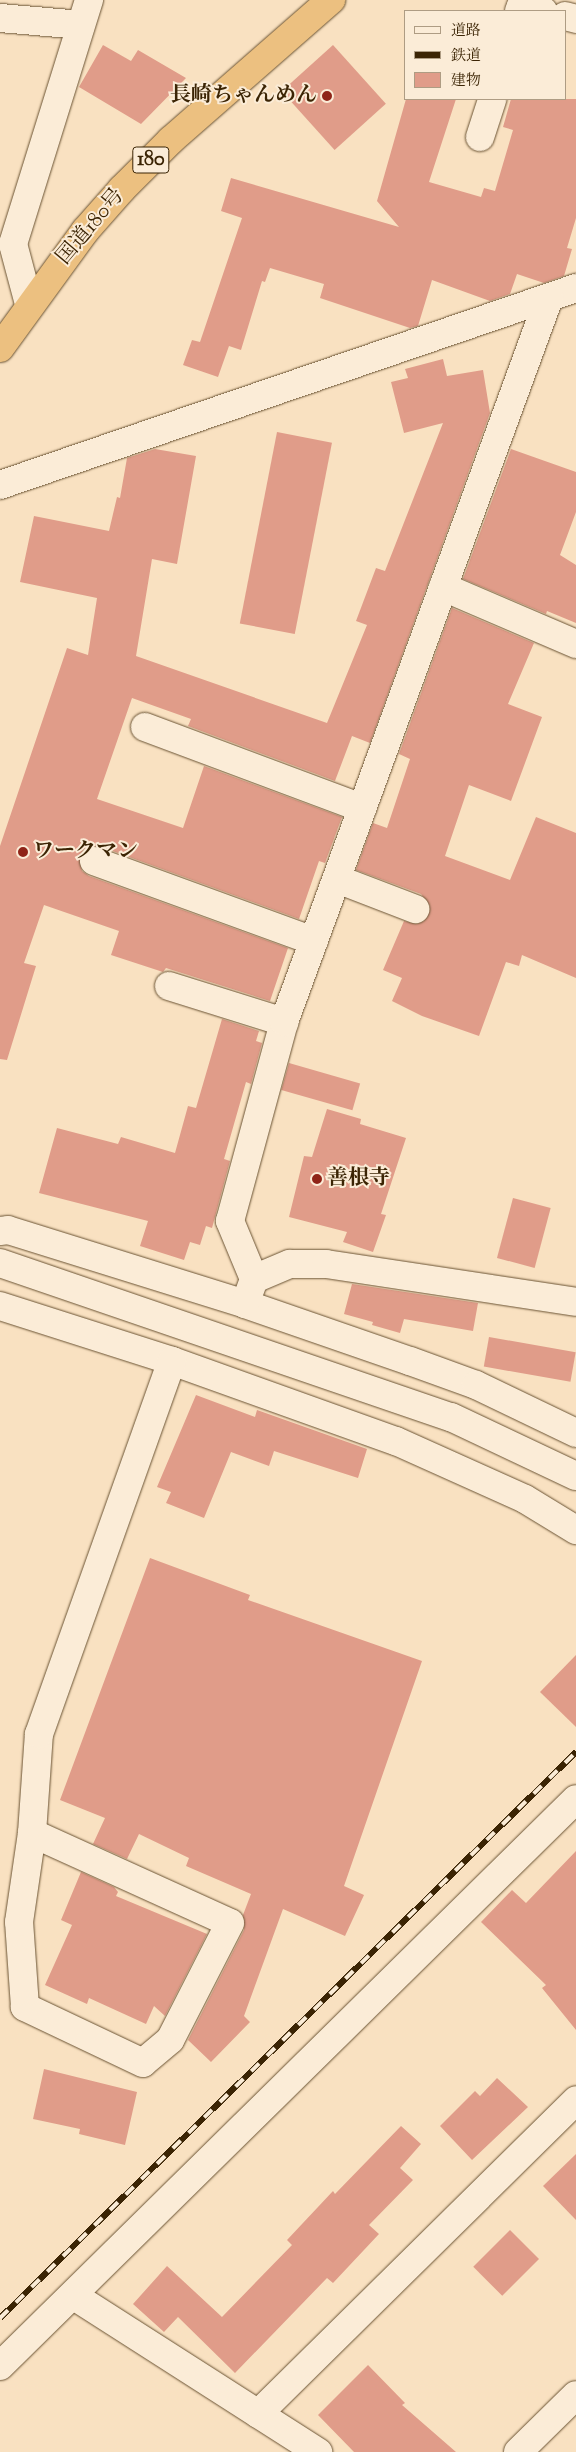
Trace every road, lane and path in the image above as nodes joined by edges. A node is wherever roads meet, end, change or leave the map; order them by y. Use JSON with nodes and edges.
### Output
{"nodes":[{"id":1,"x":332,"y":0,"type":"edge"},
{"id":2,"x":519,"y":10,"type":"edge"},
{"id":3,"x":539,"y":10,"type":"edge"},
{"id":4,"x":85,"y":13,"type":"edge"},
{"id":5,"x":0,"y":18,"type":"edge"},
{"id":6,"x":492,"y":100,"type":"edge"},
{"id":7,"x":480,"y":137,"type":"dead end"},
{"id":8,"x":568,"y":288,"type":"edge"},
{"id":9,"x":29,"y":304,"type":"junction"},
{"id":10,"x":0,"y":348,"type":"edge"},
{"id":11,"x":0,"y":484,"type":"edge"},
{"id":12,"x":443,"y":587,"type":"junction"},
{"id":13,"x":576,"y":644,"type":"edge"},
{"id":14,"x":145,"y":727,"type":"dead end"},
{"id":15,"x":362,"y":808,"type":"junction"},
{"id":16,"x":94,"y":861,"type":"dead end"},
{"id":17,"x":337,"y":878,"type":"junction"},
{"id":18,"x":415,"y":910,"type":"dead end"},
{"id":19,"x":314,"y":941,"type":"junction"},
{"id":20,"x":169,"y":986,"type":"dead end"},
{"id":21,"x":284,"y":1022,"type":"junction"},
{"id":22,"x":0,"y":1231,"type":"edge"},
{"id":23,"x":0,"y":1263,"type":"edge"},
{"id":24,"x":254,"y":1279,"type":"junction"},
{"id":25,"x":576,"y":1302,"type":"edge"},
{"id":26,"x":245,"y":1304,"type":"junction"},
{"id":27,"x":0,"y":1306,"type":"edge"},
{"id":28,"x":172,"y":1361,"type":"junction"},
{"id":29,"x":576,"y":1433,"type":"edge"},
{"id":30,"x":576,"y":1476,"type":"edge"},
{"id":31,"x":576,"y":1530,"type":"edge"},
{"id":32,"x":576,"y":1799,"type":"edge"},
{"id":33,"x":32,"y":1833,"type":"junction"},
{"id":34,"x":576,"y":2100,"type":"edge"},
{"id":35,"x":74,"y":2296,"type":"junction"},
{"id":36,"x":0,"y":2366,"type":"edge"},
{"id":37,"x":576,"y":2395,"type":"edge"},
{"id":38,"x":258,"y":2414,"type":"junction"},
{"id":39,"x":318,"y":2452,"type":"edge"},
{"id":40,"x":518,"y":2452,"type":"edge"}],
"edges":[{"from":1,"to":9,"type":"highway","name":"国道180号","number":"180"},
{"from":2,"to":3,"type":"street"},
{"from":4,"to":5,"type":"street"},
{"from":4,"to":9,"type":"street"},
{"from":6,"to":7,"type":"street"},
{"from":8,"to":11,"type":"street"},
{"from":8,"to":12,"type":"street"},
{"from":9,"to":10,"type":"highway","name":"国道180号","number":"180"},
{"from":12,"to":13,"type":"street"},
{"from":12,"to":15,"type":"street"},
{"from":14,"to":15,"type":"street"},
{"from":15,"to":17,"type":"street"},
{"from":16,"to":19,"type":"street"},
{"from":17,"to":18,"type":"street"},
{"from":17,"to":19,"type":"street"},
{"from":19,"to":21,"type":"street"},
{"from":20,"to":21,"type":"street"},
{"from":21,"to":24,"type":"street"},
{"from":22,"to":26,"type":"street"},
{"from":23,"to":30,"type":"street"},
{"from":24,"to":25,"type":"street"},
{"from":24,"to":26,"type":"street"},
{"from":26,"to":29,"type":"street"},
{"from":27,"to":28,"type":"street"},
{"from":28,"to":31,"type":"street"},
{"from":28,"to":33,"type":"street"},
{"from":32,"to":35,"type":"street"},
{"from":33,"to":33,"type":"street"},
{"from":34,"to":38,"type":"street"},
{"from":35,"to":36,"type":"street"},
{"from":35,"to":38,"type":"street"},
{"from":37,"to":40,"type":"street"},
{"from":38,"to":39,"type":"street"}]}
